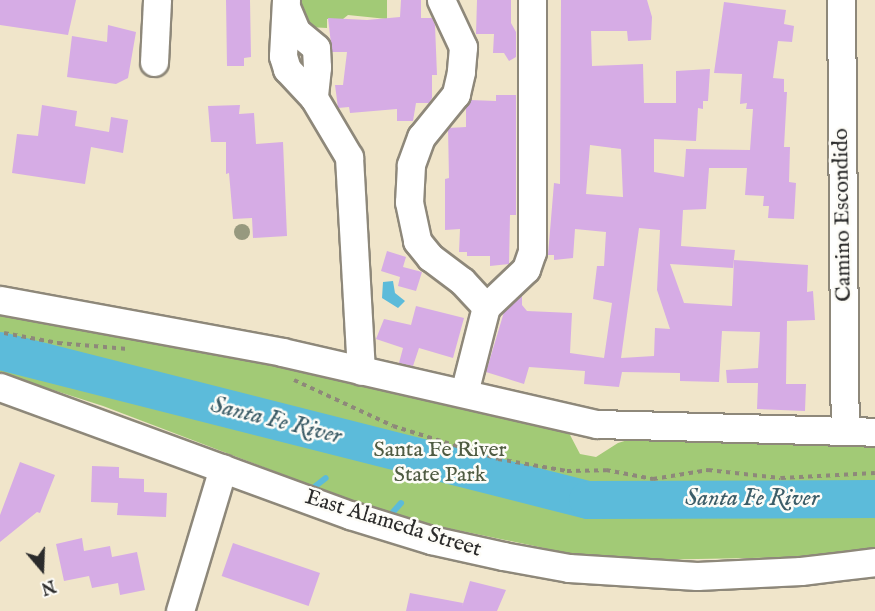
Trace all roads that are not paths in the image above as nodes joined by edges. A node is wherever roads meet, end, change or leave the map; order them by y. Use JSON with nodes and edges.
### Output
{"nodes":[{"id":1,"x":158,"y":0,"type":"edge"},
{"id":2,"x":441,"y":0,"type":"edge"},
{"id":3,"x":532,"y":0,"type":"edge"},
{"id":4,"x":841,"y":0,"type":"edge"},
{"id":5,"x":286,"y":3,"type":"edge"},
{"id":6,"x":153,"y":62,"type":"dead end"},
{"id":7,"x":0,"y":300,"type":"edge"},
{"id":8,"x":486,"y":307,"type":"junction"},
{"id":9,"x":361,"y":371,"type":"junction"},
{"id":10,"x":0,"y":387,"type":"edge"},
{"id":11,"x":464,"y":393,"type":"junction"},
{"id":12,"x":845,"y":430,"type":"junction"},
{"id":13,"x":875,"y":432,"type":"edge"},
{"id":14,"x":224,"y":468,"type":"junction"},
{"id":15,"x":875,"y":562,"type":"edge"},
{"id":16,"x":180,"y":611,"type":"edge"}],
"edges":[{"from":1,"to":6,"type":"street"},
{"from":2,"to":8,"type":"street"},
{"from":3,"to":8,"type":"street"},
{"from":4,"to":12,"type":"street","name":"Camino Escondido"},
{"from":5,"to":9,"type":"street"},
{"from":7,"to":9,"type":"street"},
{"from":8,"to":11,"type":"street"},
{"from":9,"to":11,"type":"street"},
{"from":10,"to":14,"type":"street","name":"East Alameda Street"},
{"from":11,"to":12,"type":"street"},
{"from":12,"to":13,"type":"street"},
{"from":14,"to":15,"type":"street","name":"East Alameda Street"},
{"from":14,"to":16,"type":"street"}]}
